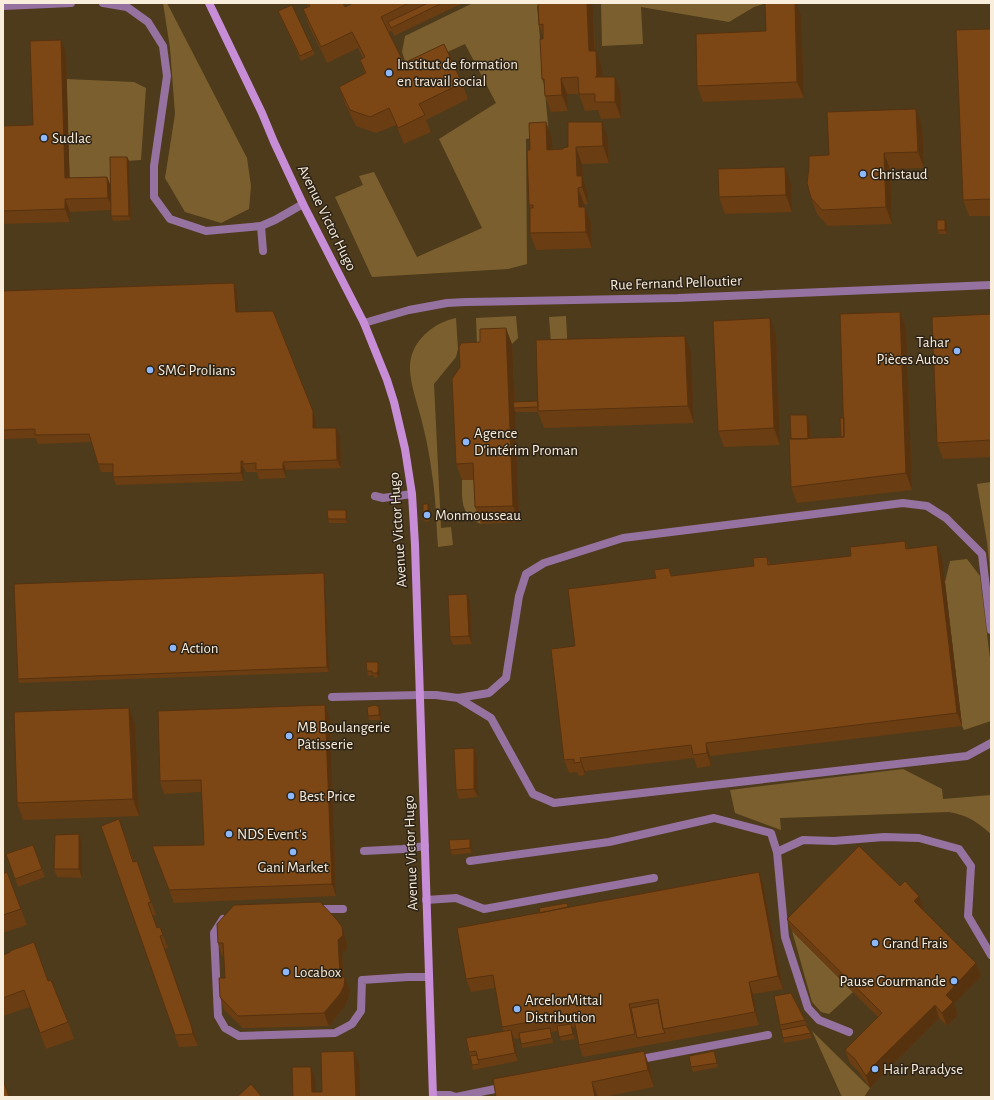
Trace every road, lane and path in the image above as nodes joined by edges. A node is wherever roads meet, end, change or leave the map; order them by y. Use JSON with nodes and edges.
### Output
{"nodes":[{"id":1,"x":71,"y":3,"type":"edge"},
{"id":2,"x":103,"y":3,"type":"edge"},
{"id":3,"x":209,"y":3,"type":"edge"},
{"id":4,"x":3,"y":6,"type":"edge"},
{"id":5,"x":303,"y":204,"type":"junction"},
{"id":6,"x":261,"y":226,"type":"junction"},
{"id":7,"x":263,"y":252,"type":"dead end"},
{"id":8,"x":991,"y":285,"type":"edge"},
{"id":9,"x":364,"y":323,"type":"junction"},
{"id":10,"x":412,"y":494,"type":"junction"},
{"id":11,"x":375,"y":496,"type":"dead end"},
{"id":12,"x":991,"y":630,"type":"edge"},
{"id":13,"x":420,"y":695,"type":"junction"},
{"id":14,"x":332,"y":697,"type":"dead end"},
{"id":15,"x":458,"y":698,"type":"junction"},
{"id":16,"x":991,"y":743,"type":"edge"},
{"id":17,"x":425,"y":846,"type":"junction"},
{"id":18,"x":364,"y":851,"type":"dead end"},
{"id":19,"x":777,"y":852,"type":"junction"},
{"id":20,"x":470,"y":861,"type":"dead end"},
{"id":21,"x":654,"y":878,"type":"dead end"},
{"id":22,"x":426,"y":900,"type":"junction"},
{"id":23,"x":343,"y":909,"type":"dead end"},
{"id":24,"x":304,"y":910,"type":"edge"},
{"id":25,"x":228,"y":916,"type":"edge"},
{"id":26,"x":991,"y":955,"type":"edge"},
{"id":27,"x":429,"y":977,"type":"junction"},
{"id":28,"x":849,"y":1032,"type":"dead end"},
{"id":29,"x":768,"y":1035,"type":"dead end"},
{"id":30,"x":625,"y":1062,"type":"edge"},
{"id":31,"x":510,"y":1086,"type":"edge"},
{"id":32,"x":433,"y":1096,"type":"edge"}],
"edges":[{"from":1,"to":4,"type":"street"},
{"from":2,"to":6,"type":"street"},
{"from":3,"to":5,"type":"street","name":"Avenue Victor Hugo"},
{"from":5,"to":6,"type":"street"},
{"from":5,"to":9,"type":"street","name":"Avenue Victor Hugo"},
{"from":6,"to":7,"type":"street"},
{"from":8,"to":9,"type":"street","name":"Rue Fernand Pelloutier"},
{"from":9,"to":10,"type":"street","name":"Avenue Victor Hugo"},
{"from":10,"to":11,"type":"street"},
{"from":10,"to":13,"type":"street","name":"Avenue Victor Hugo"},
{"from":12,"to":15,"type":"street"},
{"from":13,"to":14,"type":"street"},
{"from":13,"to":15,"type":"street"},
{"from":13,"to":17,"type":"street","name":"Avenue Victor Hugo"},
{"from":15,"to":16,"type":"street"},
{"from":17,"to":18,"type":"street"},
{"from":17,"to":22,"type":"street","name":"Avenue Victor Hugo"},
{"from":19,"to":20,"type":"street"},
{"from":19,"to":26,"type":"street"},
{"from":19,"to":28,"type":"street"},
{"from":21,"to":22,"type":"street"},
{"from":22,"to":27,"type":"street","name":"Avenue Victor Hugo"},
{"from":23,"to":24,"type":"street"},
{"from":25,"to":27,"type":"street"},
{"from":27,"to":32,"type":"street","name":"Avenue Victor Hugo"},
{"from":29,"to":30,"type":"street"},
{"from":31,"to":32,"type":"street"}]}
